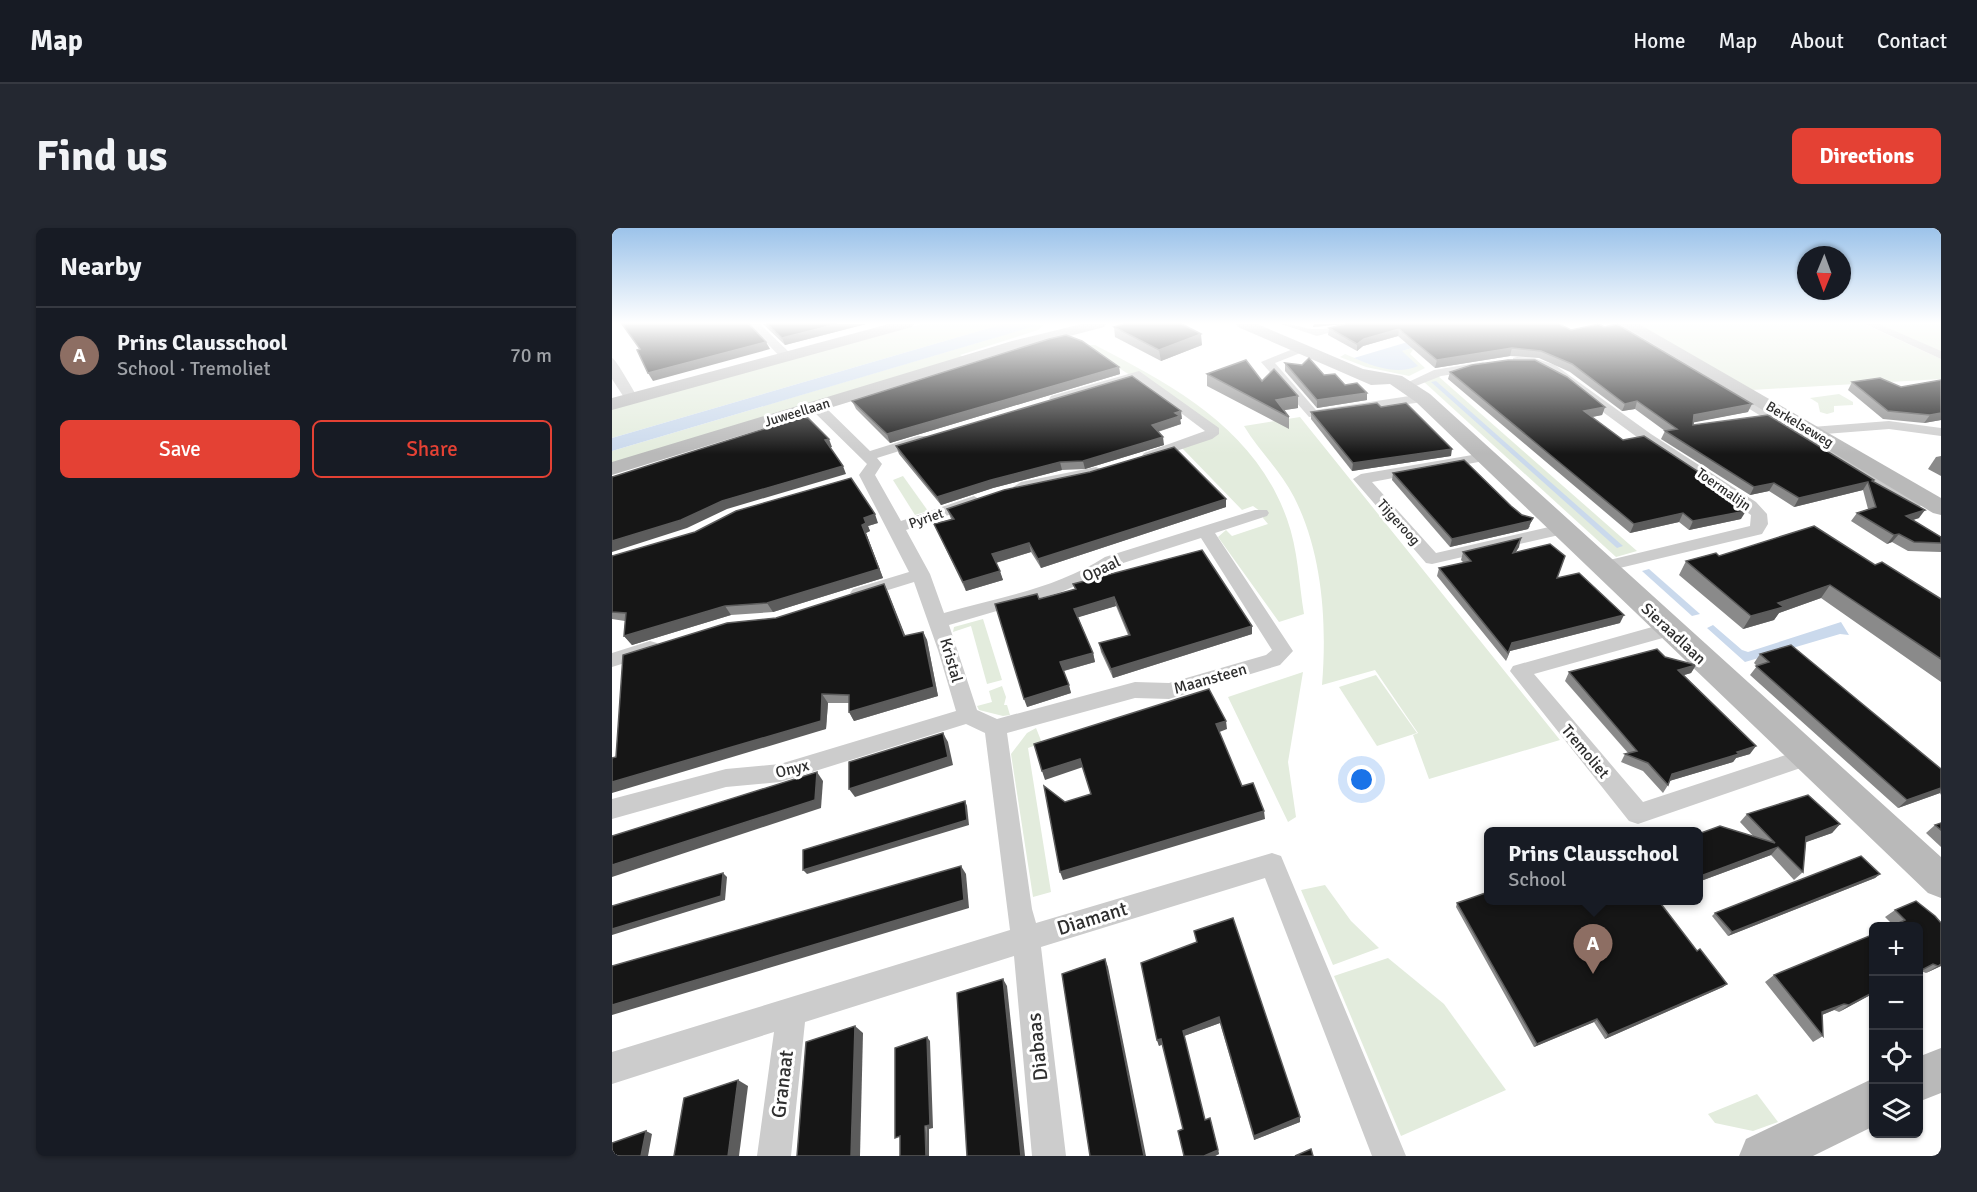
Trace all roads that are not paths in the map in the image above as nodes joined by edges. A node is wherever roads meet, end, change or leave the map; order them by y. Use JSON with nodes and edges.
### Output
{"nodes":[{"id":1,"x":614,"y":367,"type":"edge"},
{"id":2,"x":746,"y":367,"type":"edge"},
{"id":3,"x":943,"y":367,"type":"edge"},
{"id":4,"x":1272,"y":367,"type":"edge"},
{"id":5,"x":1344,"y":367,"type":"edge"},
{"id":6,"x":1474,"y":367,"type":"edge"},
{"id":7,"x":1547,"y":367,"type":"edge"},
{"id":8,"x":1696,"y":367,"type":"edge"},
{"id":9,"x":1415,"y":392,"type":"junction"},
{"id":10,"x":632,"y":399,"type":"junction"},
{"id":11,"x":1044,"y":402,"type":"edge"},
{"id":12,"x":612,"y":404,"type":"edge"},
{"id":13,"x":816,"y":406,"type":"junction"},
{"id":14,"x":1776,"y":414,"type":"junction"},
{"id":15,"x":1748,"y":419,"type":"edge"},
{"id":16,"x":1812,"y":431,"type":"junction"},
{"id":17,"x":1941,"y":432,"type":"edge"},
{"id":18,"x":934,"y":435,"type":"edge"},
{"id":19,"x":1484,"y":457,"type":"junction"},
{"id":20,"x":1131,"y":462,"type":"edge"},
{"id":21,"x":1109,"y":468,"type":"edge"},
{"id":22,"x":612,"y":469,"type":"edge"},
{"id":23,"x":864,"y":470,"type":"junction"},
{"id":24,"x":1010,"y":490,"type":"edge"},
{"id":25,"x":990,"y":496,"type":"edge"},
{"id":26,"x":1915,"y":504,"type":"edge"},
{"id":27,"x":1941,"y":508,"type":"edge"},
{"id":28,"x":1261,"y":513,"type":"dead end"},
{"id":29,"x":899,"y":527,"type":"junction"},
{"id":30,"x":1562,"y":529,"type":"junction"},
{"id":31,"x":1206,"y":531,"type":"junction"},
{"id":32,"x":1603,"y":567,"type":"junction"},
{"id":33,"x":921,"y":574,"type":"junction"},
{"id":34,"x":842,"y":599,"type":"edge"},
{"id":35,"x":940,"y":621,"type":"junction"},
{"id":36,"x":1670,"y":629,"type":"junction"},
{"id":37,"x":667,"y":643,"type":"edge"},
{"id":38,"x":612,"y":660,"type":"edge"},
{"id":39,"x":968,"y":715,"type":"junction"},
{"id":40,"x":995,"y":728,"type":"junction"},
{"id":41,"x":1807,"y":757,"type":"junction"},
{"id":42,"x":612,"y":809,"type":"edge"},
{"id":43,"x":1941,"y":881,"type":"edge"},
{"id":44,"x":1026,"y":938,"type":"junction"},
{"id":45,"x":791,"y":1012,"type":"junction"},
{"id":46,"x":612,"y":1068,"type":"edge"},
{"id":47,"x":1941,"y":1070,"type":"edge"},
{"id":48,"x":1923,"y":1078,"type":"edge"},
{"id":49,"x":1869,"y":1103,"type":"edge"},
{"id":50,"x":774,"y":1156,"type":"edge"},
{"id":51,"x":1049,"y":1156,"type":"edge"},
{"id":52,"x":1389,"y":1156,"type":"edge"},
{"id":53,"x":1763,"y":1156,"type":"edge"}],
"edges":[{"from":1,"to":10,"type":"street"},
{"from":2,"to":10,"type":"street"},
{"from":3,"to":13,"type":"street","name":"Juweellaan"},
{"from":4,"to":9,"type":"street"},
{"from":5,"to":9,"type":"street"},
{"from":6,"to":9,"type":"street","name":"Toermalijn"},
{"from":7,"to":32,"type":"street","name":"Toermalijn"},
{"from":8,"to":14,"type":"street","name":"Berkelseweg"},
{"from":9,"to":19,"type":"street","name":"Sieraadlaan"},
{"from":10,"to":12,"type":"street"},
{"from":11,"to":20,"type":"street"},
{"from":13,"to":22,"type":"street","name":"Juweellaan"},
{"from":13,"to":23,"type":"street","name":"Kristal"},
{"from":14,"to":15,"type":"street"},
{"from":14,"to":16,"type":"street","name":"Berkelseweg"},
{"from":14,"to":26,"type":"street","name":"Berkelseweg"},
{"from":16,"to":17,"type":"street"},
{"from":16,"to":27,"type":"street","name":"Berkelseweg"},
{"from":18,"to":23,"type":"street"},
{"from":19,"to":30,"type":"street","name":"Sieraadlaan"},
{"from":19,"to":30,"type":"street","name":"Tijgeroog"},
{"from":21,"to":24,"type":"street"},
{"from":23,"to":29,"type":"street","name":"Kristal"},
{"from":25,"to":29,"type":"street","name":"Pyriet"},
{"from":28,"to":31,"type":"street","name":"Opaal"},
{"from":29,"to":33,"type":"street","name":"Kristal"},
{"from":30,"to":32,"type":"street","name":"Sieraadlaan"},
{"from":31,"to":35,"type":"street","name":"Opaal"},
{"from":31,"to":40,"type":"street","name":"Maansteen"},
{"from":32,"to":36,"type":"street","name":"Sieraadlaan"},
{"from":33,"to":34,"type":"street"},
{"from":33,"to":35,"type":"street","name":"Kristal"},
{"from":35,"to":39,"type":"street","name":"Kristal"},
{"from":36,"to":41,"type":"street","name":"Sieraadlaan"},
{"from":36,"to":41,"type":"street","name":"Tremoliet"},
{"from":37,"to":38,"type":"street"},
{"from":39,"to":40,"type":"street"},
{"from":39,"to":42,"type":"street","name":"Onyx"},
{"from":40,"to":44,"type":"street"},
{"from":41,"to":43,"type":"street","name":"Sieraadlaan"},
{"from":44,"to":45,"type":"street","name":"Diamant"},
{"from":44,"to":51,"type":"street","name":"Diabaas"},
{"from":44,"to":52,"type":"street","name":"Diamant"},
{"from":45,"to":46,"type":"street","name":"Diamant"},
{"from":45,"to":50,"type":"street","name":"Granaat"},
{"from":47,"to":48,"type":"street"},
{"from":49,"to":53,"type":"street"}]}
